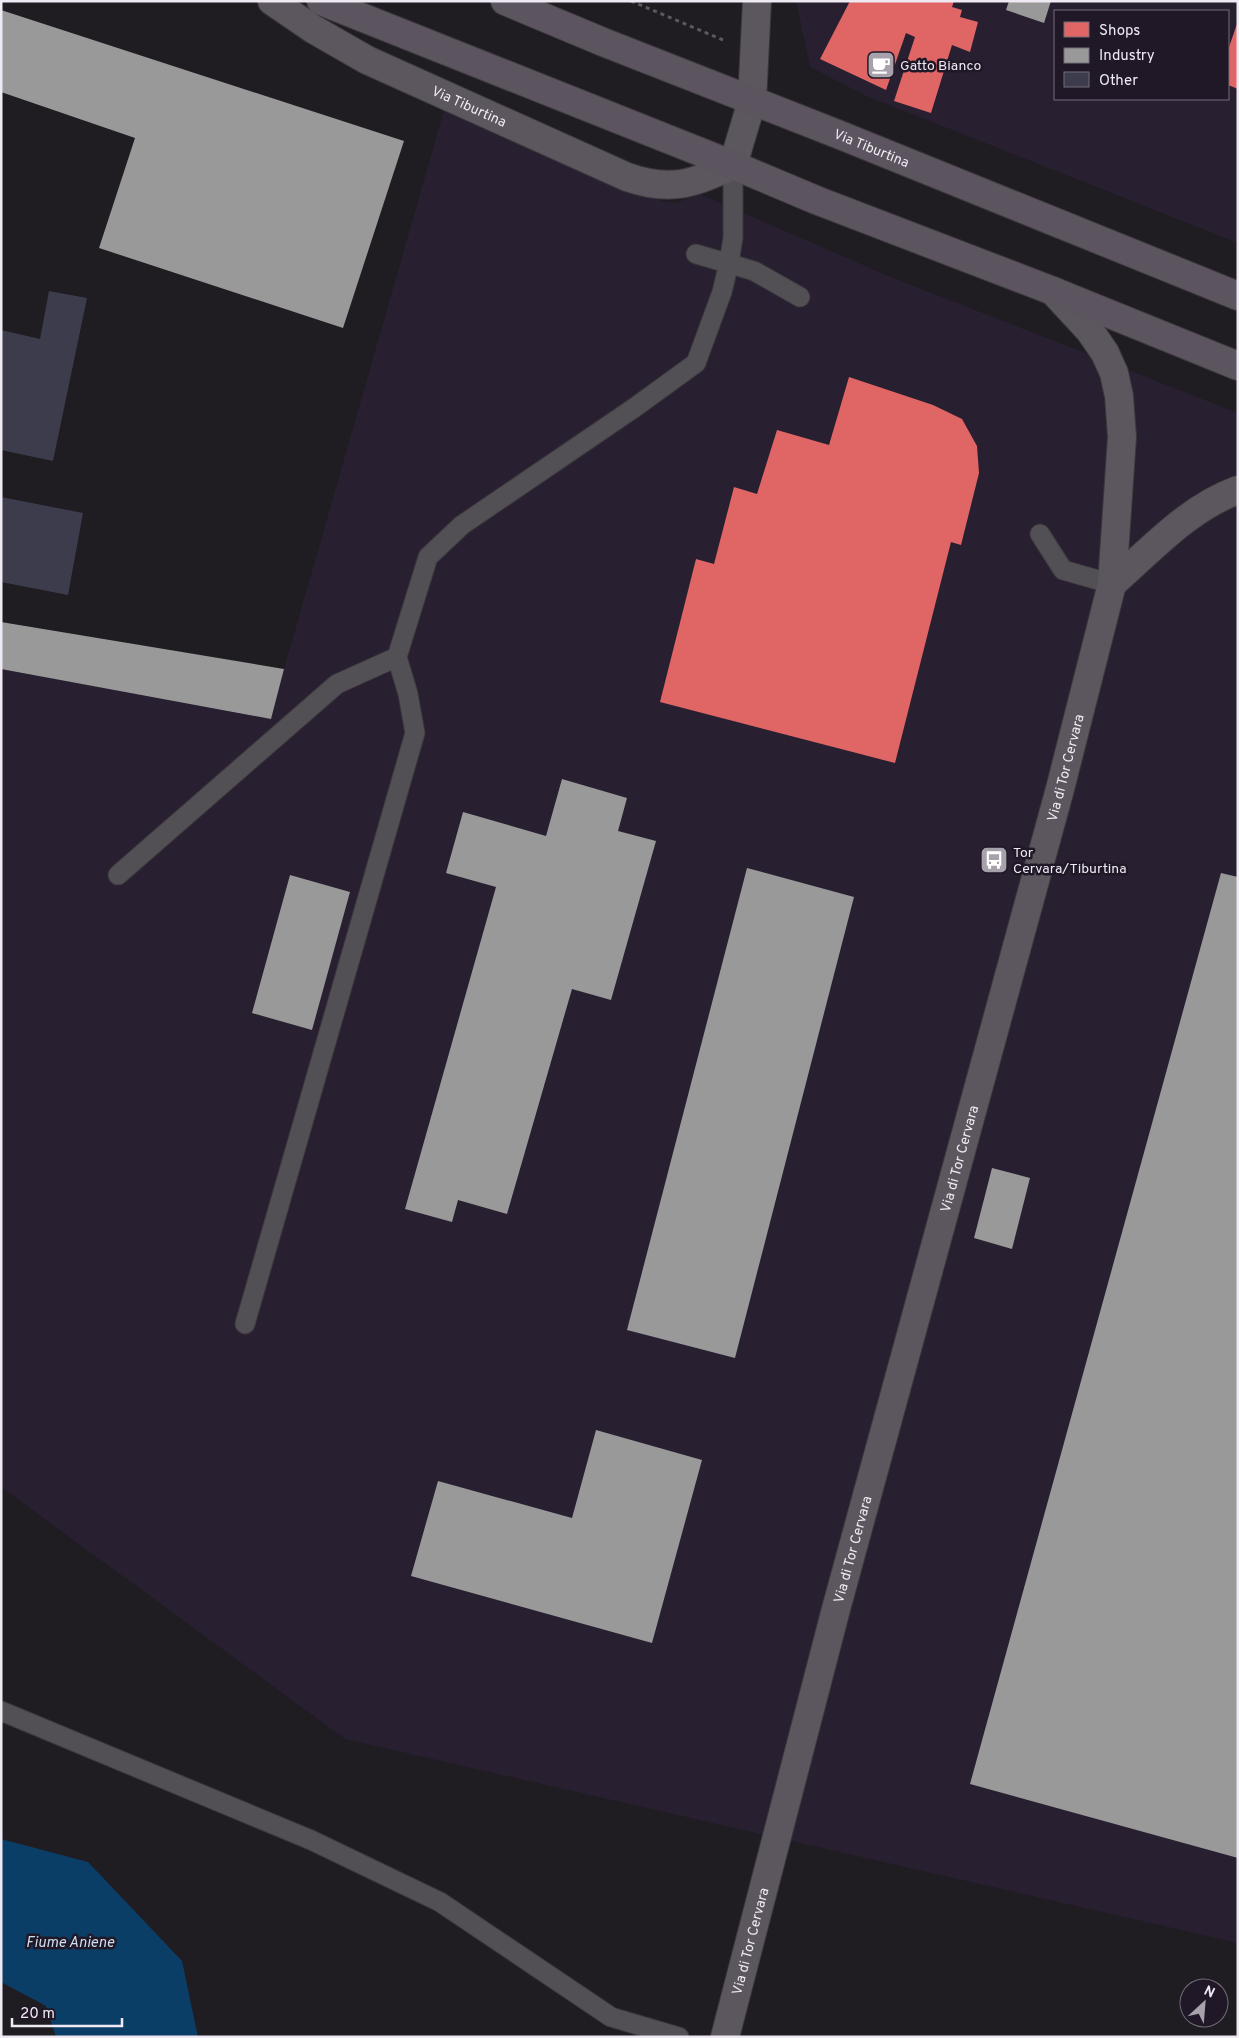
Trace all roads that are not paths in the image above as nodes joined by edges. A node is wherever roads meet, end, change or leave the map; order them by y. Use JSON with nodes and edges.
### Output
{"nodes":[{"id":1,"x":272,"y":1,"type":"edge"},
{"id":2,"x":321,"y":1,"type":"edge"},
{"id":3,"x":505,"y":1,"type":"edge"},
{"id":4,"x":757,"y":1,"type":"edge"},
{"id":5,"x":752,"y":101,"type":"junction"},
{"id":6,"x":733,"y":165,"type":"junction"},
{"id":7,"x":696,"y":254,"type":"dead end"},
{"id":8,"x":729,"y":263,"type":"junction"},
{"id":9,"x":1054,"y":291,"type":"junction"},
{"id":10,"x":1238,"y":296,"type":"edge"},
{"id":11,"x":800,"y":297,"type":"dead end"},
{"id":12,"x":1238,"y":366,"type":"edge"},
{"id":13,"x":1238,"y":490,"type":"edge"},
{"id":14,"x":1040,"y":534,"type":"dead end"},
{"id":15,"x":1112,"y":584,"type":"junction"},
{"id":16,"x":397,"y":657,"type":"junction"},
{"id":17,"x":118,"y":875,"type":"dead end"},
{"id":18,"x":245,"y":1324,"type":"dead end"},
{"id":19,"x":1,"y":1710,"type":"edge"},
{"id":20,"x":680,"y":2037,"type":"edge"},
{"id":21,"x":725,"y":2037,"type":"edge"}],
"edges":[{"from":1,"to":6,"type":"street","name":"Via Tiburtina"},
{"from":2,"to":6,"type":"main road"},
{"from":3,"to":5,"type":"main road","name":"Via Tiburtina"},
{"from":4,"to":5,"type":"street"},
{"from":5,"to":6,"type":"street"},
{"from":5,"to":10,"type":"main road","name":"Via Tiburtina"},
{"from":6,"to":8,"type":"lane"},
{"from":6,"to":9,"type":"main road"},
{"from":7,"to":8,"type":"lane"},
{"from":8,"to":11,"type":"lane"},
{"from":8,"to":16,"type":"lane"},
{"from":9,"to":12,"type":"main road"},
{"from":9,"to":15,"type":"street","name":"Via di Tor Cervara"},
{"from":13,"to":15,"type":"street"},
{"from":14,"to":15,"type":"lane"},
{"from":15,"to":21,"type":"street","name":"Via di Tor Cervara"},
{"from":16,"to":17,"type":"lane"},
{"from":16,"to":18,"type":"lane"},
{"from":19,"to":20,"type":"lane"}]}
